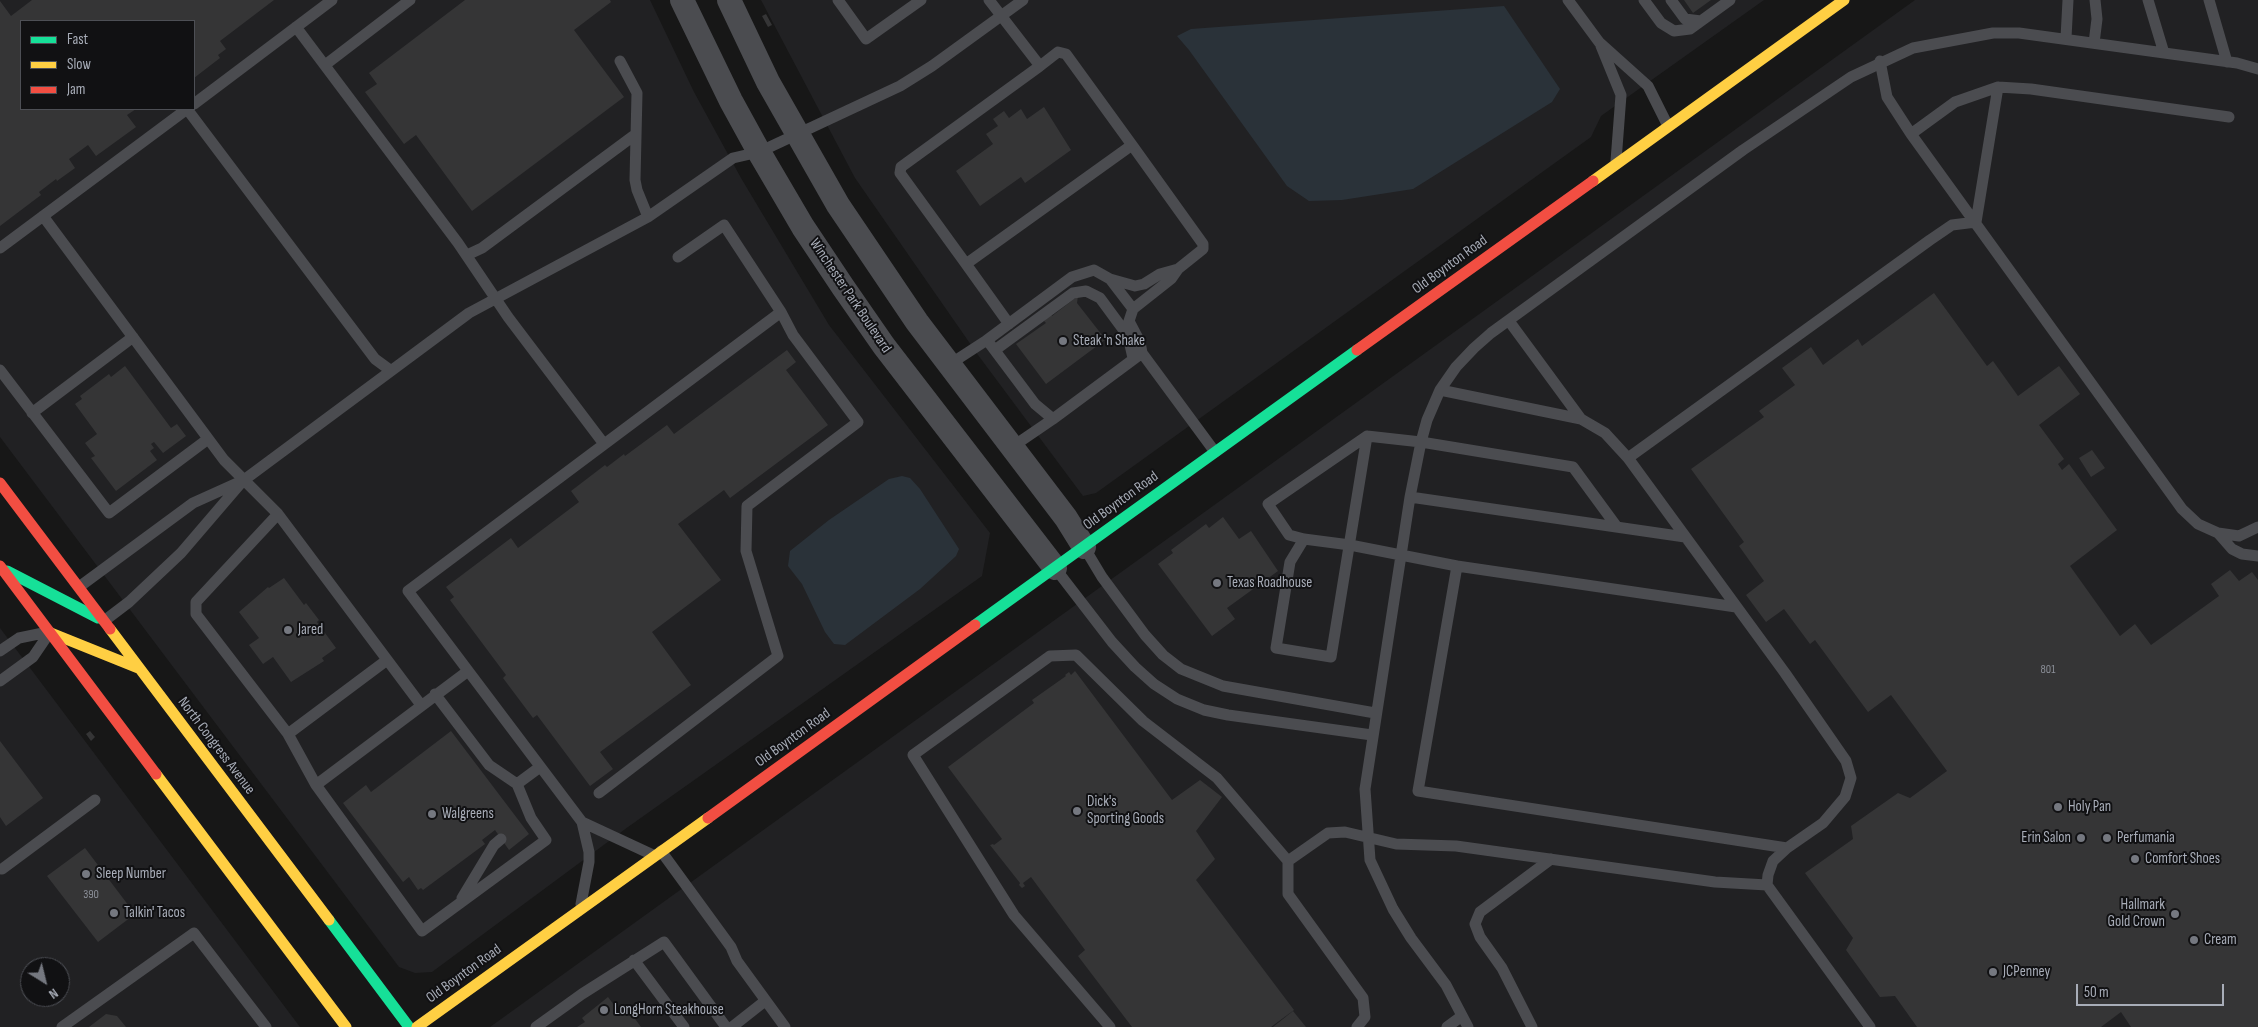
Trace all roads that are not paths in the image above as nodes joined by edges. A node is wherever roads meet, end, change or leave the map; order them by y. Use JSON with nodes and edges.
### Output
{"nodes":[{"id":1,"x":332,"y":0,"type":"edge"},
{"id":2,"x":410,"y":0,"type":"edge"},
{"id":3,"x":682,"y":0,"type":"edge"},
{"id":4,"x":729,"y":0,"type":"edge"},
{"id":5,"x":838,"y":0,"type":"edge"},
{"id":6,"x":989,"y":0,"type":"edge"},
{"id":7,"x":1024,"y":0,"type":"edge"},
{"id":8,"x":1568,"y":0,"type":"edge"},
{"id":9,"x":1644,"y":0,"type":"edge"},
{"id":10,"x":1671,"y":0,"type":"edge"},
{"id":11,"x":1730,"y":0,"type":"edge"},
{"id":12,"x":1844,"y":0,"type":"edge"},
{"id":13,"x":2068,"y":0,"type":"edge"},
{"id":14,"x":2095,"y":0,"type":"edge"},
{"id":15,"x":2148,"y":0,"type":"edge"},
{"id":16,"x":2209,"y":0,"type":"edge"},
{"id":17,"x":915,"y":2,"type":"edge"},
{"id":18,"x":1002,"y":16,"type":"junction"},
{"id":19,"x":1701,"y":21,"type":"junction"},
{"id":20,"x":296,"y":27,"type":"junction"},
{"id":21,"x":2066,"y":38,"type":"junction"},
{"id":22,"x":1599,"y":42,"type":"junction"},
{"id":23,"x":2094,"y":42,"type":"junction"},
{"id":24,"x":2164,"y":53,"type":"junction"},
{"id":25,"x":620,"y":61,"type":"dead end"},
{"id":26,"x":1880,"y":61,"type":"junction"},
{"id":27,"x":2226,"y":62,"type":"junction"},
{"id":28,"x":325,"y":64,"type":"junction"},
{"id":29,"x":1040,"y":66,"type":"junction"},
{"id":30,"x":2258,"y":69,"type":"edge"},
{"id":31,"x":1998,"y":88,"type":"junction"},
{"id":32,"x":195,"y":103,"type":"edge"},
{"id":33,"x":186,"y":110,"type":"edge"},
{"id":34,"x":188,"y":110,"type":"edge"},
{"id":35,"x":2228,"y":117,"type":"dead end"},
{"id":36,"x":1668,"y":127,"type":"junction"},
{"id":37,"x":636,"y":134,"type":"junction"},
{"id":38,"x":1911,"y":134,"type":"junction"},
{"id":39,"x":798,"y":135,"type":"junction"},
{"id":40,"x":1132,"y":145,"type":"junction"},
{"id":41,"x":759,"y":152,"type":"junction"},
{"id":42,"x":1616,"y":164,"type":"junction"},
{"id":43,"x":43,"y":216,"type":"junction"},
{"id":44,"x":648,"y":217,"type":"junction"},
{"id":45,"x":1976,"y":222,"type":"junction"},
{"id":46,"x":0,"y":248,"type":"edge"},
{"id":47,"x":467,"y":255,"type":"junction"},
{"id":48,"x":678,"y":257,"type":"dead end"},
{"id":49,"x":966,"y":264,"type":"junction"},
{"id":50,"x":1178,"y":269,"type":"junction"},
{"id":51,"x":1110,"y":279,"type":"junction"},
{"id":52,"x":496,"y":298,"type":"junction"},
{"id":53,"x":1133,"y":309,"type":"junction"},
{"id":54,"x":781,"y":312,"type":"junction"},
{"id":55,"x":1509,"y":321,"type":"junction"},
{"id":56,"x":1009,"y":324,"type":"junction"},
{"id":57,"x":133,"y":337,"type":"junction"},
{"id":58,"x":987,"y":340,"type":"junction"},
{"id":59,"x":995,"y":350,"type":"junction"},
{"id":60,"x":1138,"y":355,"type":"junction"},
{"id":61,"x":950,"y":364,"type":"junction"},
{"id":62,"x":0,"y":370,"type":"edge"},
{"id":63,"x":390,"y":370,"type":"junction"},
{"id":64,"x":1440,"y":390,"type":"junction"},
{"id":65,"x":32,"y":413,"type":"junction"},
{"id":66,"x":1053,"y":418,"type":"junction"},
{"id":67,"x":1581,"y":419,"type":"junction"},
{"id":68,"x":1367,"y":436,"type":"junction"},
{"id":69,"x":208,"y":439,"type":"junction"},
{"id":70,"x":1421,"y":442,"type":"junction"},
{"id":71,"x":604,"y":444,"type":"junction"},
{"id":72,"x":1012,"y":447,"type":"junction"},
{"id":73,"x":1215,"y":452,"type":"junction"},
{"id":74,"x":1628,"y":458,"type":"junction"},
{"id":75,"x":244,"y":480,"type":"junction"},
{"id":76,"x":0,"y":483,"type":"edge"},
{"id":77,"x":1410,"y":497,"type":"junction"},
{"id":78,"x":278,"y":514,"type":"junction"},
{"id":79,"x":1617,"y":526,"type":"junction"},
{"id":80,"x":2258,"y":527,"type":"edge"},
{"id":81,"x":2218,"y":532,"type":"junction"},
{"id":82,"x":1685,"y":537,"type":"junction"},
{"id":83,"x":1304,"y":539,"type":"junction"},
{"id":84,"x":1350,"y":545,"type":"junction"},
{"id":85,"x":1084,"y":547,"type":"junction"},
{"id":86,"x":1401,"y":556,"type":"junction"},
{"id":87,"x":2258,"y":556,"type":"edge"},
{"id":88,"x":1457,"y":566,"type":"junction"},
{"id":89,"x":1,"y":567,"type":"edge"},
{"id":90,"x":1055,"y":568,"type":"junction"},
{"id":91,"x":79,"y":587,"type":"junction"},
{"id":92,"x":1736,"y":606,"type":"junction"},
{"id":93,"x":104,"y":621,"type":"junction"},
{"id":94,"x":50,"y":632,"type":"junction"},
{"id":95,"x":0,"y":652,"type":"edge"},
{"id":96,"x":387,"y":660,"type":"junction"},
{"id":97,"x":140,"y":668,"type":"junction"},
{"id":98,"x":468,"y":671,"type":"junction"},
{"id":99,"x":0,"y":682,"type":"edge"},
{"id":100,"x":436,"y":694,"type":"junction"},
{"id":101,"x":421,"y":705,"type":"junction"},
{"id":102,"x":1375,"y":712,"type":"junction"},
{"id":103,"x":288,"y":734,"type":"junction"},
{"id":104,"x":1372,"y":734,"type":"junction"},
{"id":105,"x":540,"y":767,"type":"junction"},
{"id":106,"x":517,"y":784,"type":"junction"},
{"id":107,"x":316,"y":785,"type":"junction"},
{"id":108,"x":599,"y":793,"type":"dead end"},
{"id":109,"x":95,"y":800,"type":"dead end"},
{"id":110,"x":582,"y":822,"type":"junction"},
{"id":111,"x":1367,"y":837,"type":"junction"},
{"id":112,"x":501,"y":839,"type":"dead end"},
{"id":113,"x":1787,"y":848,"type":"junction"},
{"id":114,"x":658,"y":854,"type":"junction"},
{"id":115,"x":1551,"y":860,"type":"junction"},
{"id":116,"x":1288,"y":861,"type":"junction"},
{"id":117,"x":2,"y":869,"type":"dead end"},
{"id":118,"x":1767,"y":885,"type":"junction"},
{"id":119,"x":459,"y":904,"type":"junction"},
{"id":120,"x":580,"y":910,"type":"junction"},
{"id":121,"x":634,"y":960,"type":"junction"},
{"id":122,"x":765,"y":1001,"type":"junction"},
{"id":123,"x":1462,"y":1016,"type":"junction"},
{"id":124,"x":1105,"y":1025,"type":"edge"},
{"id":125,"x":62,"y":1027,"type":"edge"},
{"id":126,"x":266,"y":1027,"type":"edge"},
{"id":127,"x":346,"y":1027,"type":"edge"},
{"id":128,"x":409,"y":1027,"type":"edge"},
{"id":129,"x":416,"y":1027,"type":"edge"},
{"id":130,"x":536,"y":1027,"type":"edge"},
{"id":131,"x":684,"y":1027,"type":"edge"},
{"id":132,"x":726,"y":1027,"type":"edge"},
{"id":133,"x":732,"y":1027,"type":"edge"},
{"id":134,"x":785,"y":1027,"type":"edge"},
{"id":135,"x":1357,"y":1027,"type":"edge"},
{"id":136,"x":1447,"y":1027,"type":"edge"},
{"id":137,"x":1468,"y":1027,"type":"edge"},
{"id":138,"x":1532,"y":1027,"type":"edge"},
{"id":139,"x":1870,"y":1027,"type":"edge"}],
"edges":[{"from":1,"to":20,"type":"lane"},
{"from":2,"to":28,"type":"lane"},
{"from":3,"to":41,"type":"street","name":"Winchester Park Boulevard"},
{"from":4,"to":39,"type":"street"},
{"from":5,"to":17,"type":"lane"},
{"from":6,"to":18,"type":"lane"},
{"from":7,"to":18,"type":"lane"},
{"from":8,"to":22,"type":"lane"},
{"from":9,"to":19,"type":"lane"},
{"from":10,"to":19,"type":"lane"},
{"from":11,"to":19,"type":"lane"},
{"from":12,"to":36,"type":"street","name":"Old Boynton Road"},
{"from":13,"to":21,"type":"lane"},
{"from":14,"to":23,"type":"lane"},
{"from":15,"to":24,"type":"lane"},
{"from":16,"to":27,"type":"lane"},
{"from":18,"to":29,"type":"lane"},
{"from":18,"to":39,"type":"lane"},
{"from":20,"to":28,"type":"lane"},
{"from":20,"to":32,"type":"lane"},
{"from":21,"to":23,"type":"lane"},
{"from":21,"to":26,"type":"lane"},
{"from":22,"to":36,"type":"lane"},
{"from":22,"to":42,"type":"lane"},
{"from":23,"to":24,"type":"lane"},
{"from":24,"to":27,"type":"lane"},
{"from":25,"to":37,"type":"lane"},
{"from":26,"to":38,"type":"lane"},
{"from":26,"to":55,"type":"lane"},
{"from":27,"to":30,"type":"lane"},
{"from":28,"to":47,"type":"lane"},
{"from":29,"to":40,"type":"lane"},
{"from":29,"to":49,"type":"lane"},
{"from":31,"to":35,"type":"lane"},
{"from":31,"to":38,"type":"lane"},
{"from":31,"to":45,"type":"lane"},
{"from":33,"to":43,"type":"lane"},
{"from":34,"to":63,"type":"lane"},
{"from":36,"to":42,"type":"street","name":"Old Boynton Road"},
{"from":37,"to":44,"type":"lane"},
{"from":37,"to":47,"type":"lane"},
{"from":38,"to":45,"type":"lane"},
{"from":39,"to":41,"type":"lane"},
{"from":39,"to":61,"type":"street"},
{"from":40,"to":49,"type":"lane"},
{"from":40,"to":50,"type":"lane"},
{"from":41,"to":44,"type":"lane"},
{"from":41,"to":90,"type":"street","name":"Winchester Park Boulevard"},
{"from":42,"to":73,"type":"street","name":"Old Boynton Road"},
{"from":43,"to":46,"type":"lane"},
{"from":43,"to":57,"type":"lane"},
{"from":44,"to":52,"type":"lane"},
{"from":45,"to":74,"type":"lane"},
{"from":45,"to":81,"type":"lane"},
{"from":47,"to":52,"type":"lane"},
{"from":48,"to":54,"type":"lane"},
{"from":49,"to":56,"type":"lane"},
{"from":50,"to":51,"type":"lane"},
{"from":50,"to":53,"type":"lane"},
{"from":51,"to":53,"type":"lane"},
{"from":51,"to":56,"type":"lane"},
{"from":52,"to":63,"type":"lane"},
{"from":52,"to":71,"type":"lane"},
{"from":53,"to":60,"type":"lane"},
{"from":54,"to":71,"type":"lane"},
{"from":54,"to":108,"type":"lane"},
{"from":55,"to":64,"type":"lane"},
{"from":55,"to":67,"type":"lane"},
{"from":56,"to":58,"type":"lane"},
{"from":57,"to":65,"type":"lane"},
{"from":57,"to":69,"type":"lane"},
{"from":58,"to":59,"type":"lane"},
{"from":58,"to":61,"type":"lane"},
{"from":59,"to":60,"type":"lane"},
{"from":59,"to":66,"type":"lane"},
{"from":60,"to":66,"type":"lane"},
{"from":60,"to":73,"type":"lane"},
{"from":61,"to":72,"type":"street"},
{"from":62,"to":65,"type":"lane"},
{"from":63,"to":75,"type":"lane"},
{"from":64,"to":67,"type":"lane"},
{"from":64,"to":70,"type":"lane"},
{"from":65,"to":69,"type":"lane"},
{"from":66,"to":72,"type":"lane"},
{"from":67,"to":74,"type":"lane"},
{"from":68,"to":70,"type":"lane"},
{"from":68,"to":83,"type":"lane"},
{"from":68,"to":84,"type":"lane"},
{"from":69,"to":75,"type":"lane"},
{"from":70,"to":77,"type":"lane"},
{"from":70,"to":79,"type":"lane"},
{"from":71,"to":98,"type":"lane"},
{"from":72,"to":85,"type":"street"},
{"from":73,"to":85,"type":"street","name":"Old Boynton Road"},
{"from":74,"to":82,"type":"lane"},
{"from":75,"to":78,"type":"lane"},
{"from":75,"to":91,"type":"lane"},
{"from":75,"to":93,"type":"lane"},
{"from":76,"to":91,"type":"street","name":"North Congress Avenue"},
{"from":77,"to":79,"type":"lane"},
{"from":77,"to":86,"type":"lane"},
{"from":78,"to":96,"type":"lane"},
{"from":78,"to":103,"type":"lane"},
{"from":79,"to":82,"type":"lane"},
{"from":80,"to":81,"type":"lane"},
{"from":81,"to":87,"type":"lane"},
{"from":82,"to":92,"type":"lane"},
{"from":83,"to":84,"type":"lane"},
{"from":83,"to":84,"type":"lane"},
{"from":84,"to":86,"type":"lane"},
{"from":85,"to":90,"type":"street","name":"Old Boynton Road"},
{"from":85,"to":102,"type":"lane"},
{"from":86,"to":88,"type":"lane"},
{"from":86,"to":102,"type":"lane"},
{"from":88,"to":92,"type":"lane"},
{"from":88,"to":113,"type":"lane"},
{"from":89,"to":93,"type":"street"},
{"from":89,"to":94,"type":"street"},
{"from":90,"to":104,"type":"lane"},
{"from":90,"to":114,"type":"street","name":"Old Boynton Road"},
{"from":91,"to":93,"type":"street","name":"North Congress Avenue"},
{"from":92,"to":113,"type":"lane"},
{"from":93,"to":97,"type":"street","name":"North Congress Avenue"},
{"from":94,"to":95,"type":"lane"},
{"from":94,"to":97,"type":"street"},
{"from":94,"to":99,"type":"lane"},
{"from":94,"to":127,"type":"street"},
{"from":96,"to":101,"type":"lane"},
{"from":96,"to":103,"type":"lane"},
{"from":97,"to":128,"type":"street","name":"North Congress Avenue"},
{"from":98,"to":100,"type":"lane"},
{"from":98,"to":105,"type":"lane"},
{"from":100,"to":101,"type":"lane"},
{"from":100,"to":106,"type":"lane"},
{"from":101,"to":107,"type":"lane"},
{"from":102,"to":104,"type":"lane"},
{"from":103,"to":107,"type":"lane"},
{"from":104,"to":111,"type":"lane"},
{"from":105,"to":106,"type":"lane"},
{"from":105,"to":110,"type":"lane"},
{"from":106,"to":119,"type":"lane"},
{"from":107,"to":119,"type":"lane"},
{"from":109,"to":117,"type":"lane"},
{"from":110,"to":114,"type":"lane"},
{"from":110,"to":120,"type":"lane"},
{"from":111,"to":115,"type":"lane"},
{"from":111,"to":116,"type":"lane"},
{"from":111,"to":123,"type":"lane"},
{"from":112,"to":119,"type":"lane"},
{"from":113,"to":118,"type":"lane"},
{"from":114,"to":120,"type":"street","name":"Old Boynton Road"},
{"from":114,"to":122,"type":"lane"},
{"from":115,"to":118,"type":"lane"},
{"from":115,"to":138,"type":"lane"},
{"from":116,"to":124,"type":"lane"},
{"from":116,"to":135,"type":"lane"},
{"from":118,"to":139,"type":"lane"},
{"from":120,"to":129,"type":"street","name":"Old Boynton Road"},
{"from":121,"to":130,"type":"lane"},
{"from":121,"to":131,"type":"lane"},
{"from":121,"to":132,"type":"lane"},
{"from":122,"to":133,"type":"lane"},
{"from":122,"to":134,"type":"lane"},
{"from":123,"to":136,"type":"lane"},
{"from":123,"to":137,"type":"lane"},
{"from":125,"to":126,"type":"lane"}]}
